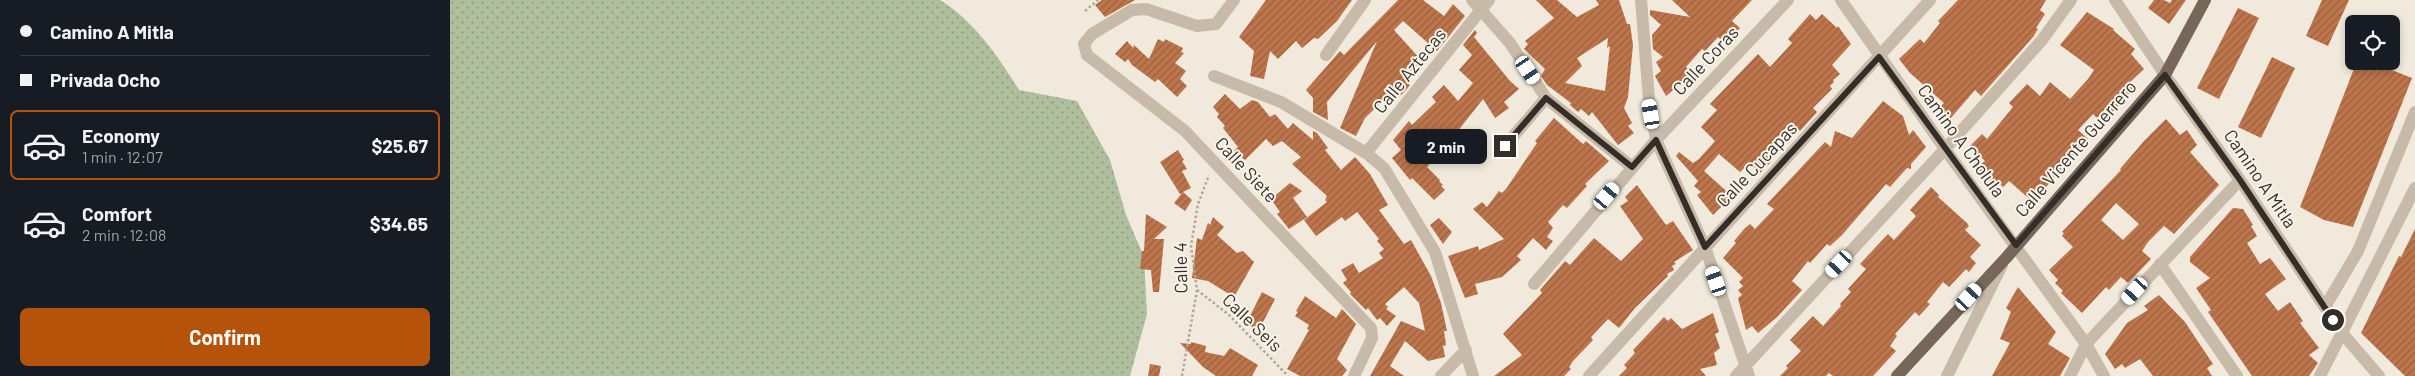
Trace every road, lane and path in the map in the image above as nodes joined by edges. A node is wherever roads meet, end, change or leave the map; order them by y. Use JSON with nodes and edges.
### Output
{"nodes":[{"id":1,"x":1098,"y":0,"type":"edge"},
{"id":2,"x":1234,"y":0,"type":"edge"},
{"id":3,"x":1364,"y":0,"type":"edge"},
{"id":4,"x":1472,"y":0,"type":"edge"},
{"id":5,"x":1641,"y":0,"type":"edge"},
{"id":6,"x":1788,"y":0,"type":"edge"},
{"id":7,"x":1842,"y":0,"type":"edge"},
{"id":8,"x":1930,"y":0,"type":"edge"},
{"id":9,"x":2071,"y":0,"type":"edge"},
{"id":10,"x":2115,"y":0,"type":"edge"},
{"id":11,"x":2205,"y":0,"type":"edge"},
{"id":12,"x":1485,"y":5,"type":"edge"},
{"id":13,"x":1085,"y":10,"type":"dead end"},
{"id":14,"x":1326,"y":55,"type":"dead end"},
{"id":15,"x":1879,"y":57,"type":"junction"},
{"id":16,"x":2165,"y":75,"type":"junction"},
{"id":17,"x":1214,"y":76,"type":"dead end"},
{"id":18,"x":1546,"y":98,"type":"junction"},
{"id":19,"x":2415,"y":112,"type":"edge"},
{"id":20,"x":1656,"y":140,"type":"junction"},
{"id":21,"x":1505,"y":146,"type":"dead end"},
{"id":22,"x":1945,"y":149,"type":"junction"},
{"id":23,"x":1366,"y":153,"type":"junction"},
{"id":24,"x":1214,"y":162,"type":"junction"},
{"id":25,"x":1632,"y":167,"type":"junction"},
{"id":26,"x":2240,"y":180,"type":"junction"},
{"id":27,"x":2415,"y":188,"type":"edge"},
{"id":28,"x":2016,"y":245,"type":"junction"},
{"id":29,"x":1705,"y":247,"type":"junction"},
{"id":30,"x":2006,"y":258,"type":"junction"},
{"id":31,"x":2160,"y":264,"type":"junction"},
{"id":32,"x":1534,"y":284,"type":"dead end"},
{"id":33,"x":1197,"y":290,"type":"junction"},
{"id":34,"x":2325,"y":307,"type":"junction"},
{"id":35,"x":2342,"y":333,"type":"junction"},
{"id":36,"x":2086,"y":344,"type":"junction"},
{"id":37,"x":1466,"y":350,"type":"junction"},
{"id":38,"x":1748,"y":371,"type":"edge"},
{"id":39,"x":1182,"y":376,"type":"edge"},
{"id":40,"x":1288,"y":376,"type":"edge"},
{"id":41,"x":1354,"y":376,"type":"edge"},
{"id":42,"x":1442,"y":376,"type":"edge"},
{"id":43,"x":1473,"y":376,"type":"edge"},
{"id":44,"x":1589,"y":376,"type":"edge"},
{"id":45,"x":1736,"y":376,"type":"edge"},
{"id":46,"x":1897,"y":376,"type":"edge"},
{"id":47,"x":1947,"y":376,"type":"edge"},
{"id":48,"x":2070,"y":376,"type":"edge"},
{"id":49,"x":2104,"y":376,"type":"edge"},
{"id":50,"x":2237,"y":376,"type":"edge"},
{"id":51,"x":2320,"y":376,"type":"edge"},
{"id":52,"x":2379,"y":376,"type":"edge"}],
"edges":[{"from":1,"to":13,"type":"path"},
{"from":2,"to":24,"type":"street","name":"Calle Siete"},
{"from":3,"to":14,"type":"street"},
{"from":4,"to":12,"type":"street"},
{"from":5,"to":20,"type":"street"},
{"from":6,"to":20,"type":"street","name":"Calle Coras"},
{"from":7,"to":15,"type":"street","name":"Camino A Cholula"},
{"from":8,"to":15,"type":"street","name":"Calle Cucapas"},
{"from":9,"to":22,"type":"street"},
{"from":10,"to":16,"type":"street","name":"Camino A Mitla"},
{"from":11,"to":16,"type":"main road","name":"Calle Vicente Guerrero"},
{"from":12,"to":18,"type":"street"},
{"from":12,"to":23,"type":"street","name":"Calle Aztecas"},
{"from":15,"to":22,"type":"street","name":"Camino A Cholula"},
{"from":15,"to":29,"type":"street","name":"Calle Cucapas"},
{"from":16,"to":26,"type":"street","name":"Camino A Mitla"},
{"from":16,"to":28,"type":"main road","name":"Calle Vicente Guerrero"},
{"from":17,"to":23,"type":"street"},
{"from":18,"to":21,"type":"street"},
{"from":18,"to":25,"type":"street"},
{"from":19,"to":34,"type":"street"},
{"from":20,"to":25,"type":"street","name":"Calle Coras"},
{"from":20,"to":29,"type":"street"},
{"from":22,"to":28,"type":"street","name":"Camino A Cholula"},
{"from":22,"to":38,"type":"street"},
{"from":23,"to":37,"type":"street"},
{"from":24,"to":33,"type":"path","name":"Calle 4"},
{"from":24,"to":41,"type":"street","name":"Calle Siete"},
{"from":25,"to":32,"type":"street","name":"Calle Coras"},
{"from":26,"to":31,"type":"street"},
{"from":26,"to":34,"type":"street","name":"Camino A Mitla"},
{"from":27,"to":35,"type":"street"},
{"from":28,"to":30,"type":"main road","name":"Calle Vicente Guerrero"},
{"from":28,"to":36,"type":"street","name":"Camino A Cholula"},
{"from":29,"to":38,"type":"street"},
{"from":29,"to":44,"type":"street","name":"Calle Cucapas"},
{"from":30,"to":46,"type":"main road","name":"Calle Vicente Guerrero"},
{"from":30,"to":47,"type":"street"},
{"from":31,"to":36,"type":"street"},
{"from":31,"to":50,"type":"street"},
{"from":33,"to":39,"type":"path","name":"Calle 4"},
{"from":33,"to":40,"type":"path","name":"Calle Seis"},
{"from":34,"to":35,"type":"street","name":"Camino A Mitla"},
{"from":35,"to":51,"type":"street"},
{"from":35,"to":52,"type":"street","name":"Camino A Mitla"},
{"from":36,"to":48,"type":"street"},
{"from":36,"to":49,"type":"street","name":"Camino A Cholula"},
{"from":37,"to":42,"type":"street"},
{"from":37,"to":43,"type":"street"},
{"from":38,"to":45,"type":"street"}]}
